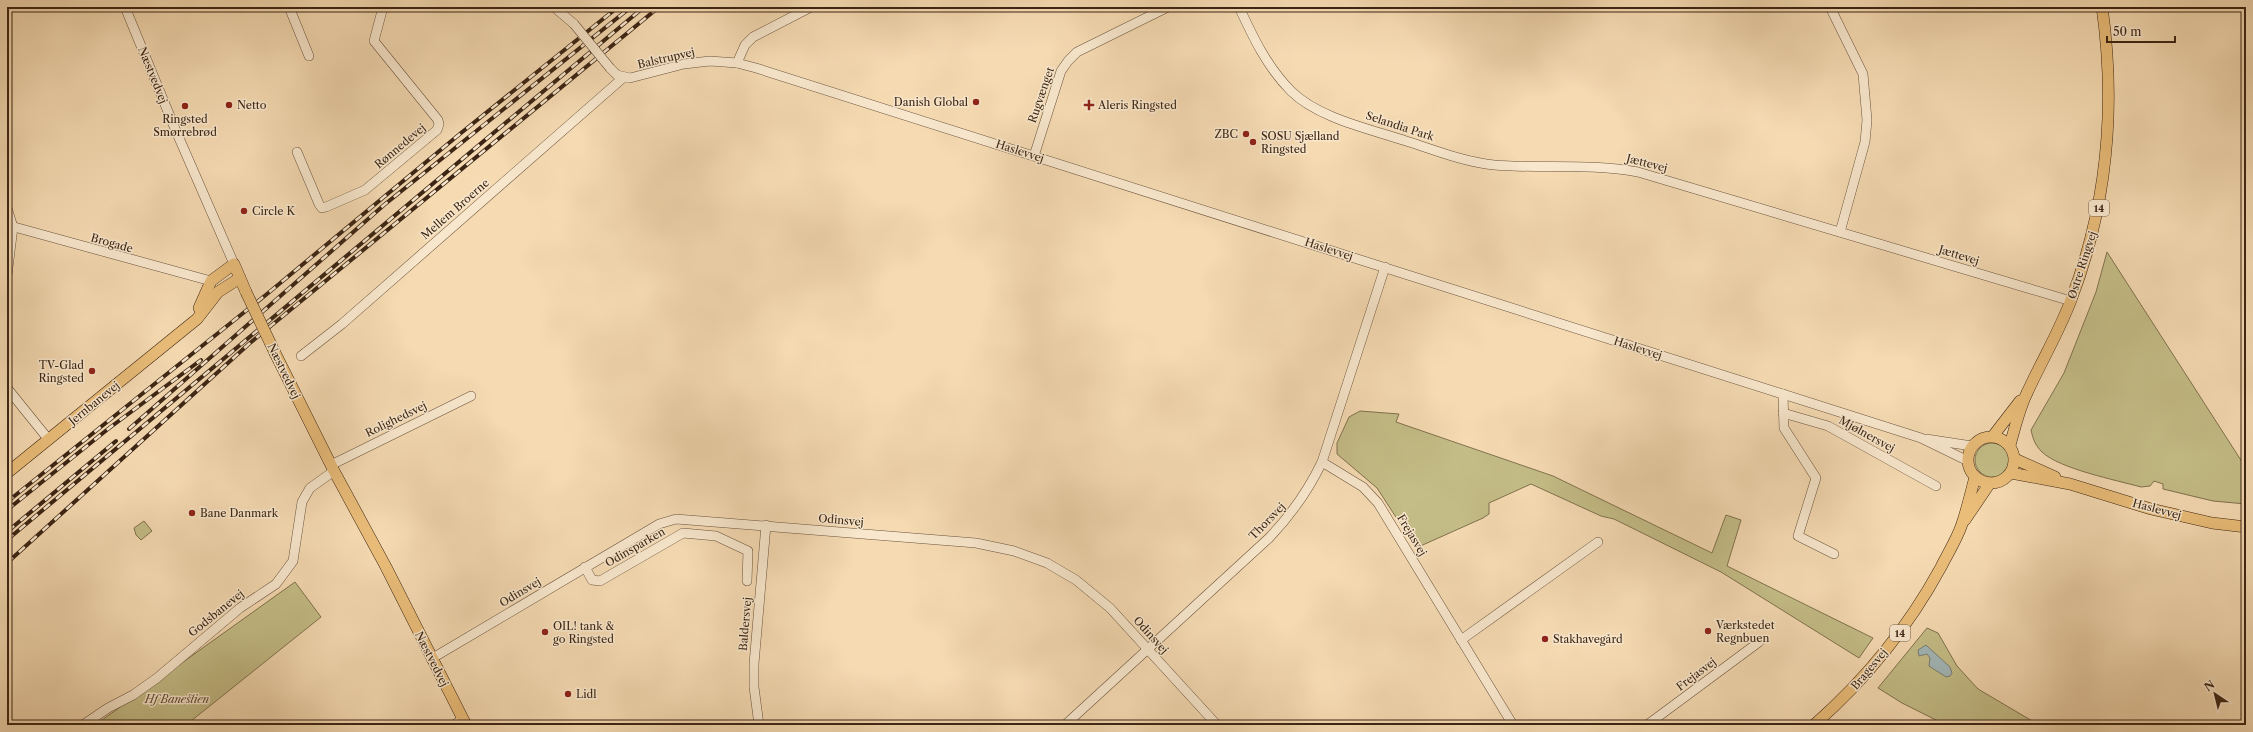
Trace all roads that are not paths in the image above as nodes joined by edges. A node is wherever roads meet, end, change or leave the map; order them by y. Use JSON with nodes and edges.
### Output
{"nodes":[{"id":1,"x":125,"y":7,"type":"edge"},
{"id":2,"x":289,"y":7,"type":"edge"},
{"id":3,"x":383,"y":7,"type":"edge"},
{"id":4,"x":554,"y":7,"type":"edge"},
{"id":5,"x":811,"y":7,"type":"edge"},
{"id":6,"x":1168,"y":7,"type":"edge"},
{"id":7,"x":1239,"y":7,"type":"edge"},
{"id":8,"x":1830,"y":7,"type":"edge"},
{"id":9,"x":2102,"y":7,"type":"edge"},
{"id":10,"x":309,"y":56,"type":"dead end"},
{"id":11,"x":737,"y":63,"type":"junction"},
{"id":12,"x":624,"y":78,"type":"junction"},
{"id":13,"x":297,"y":152,"type":"dead end"},
{"id":14,"x":1034,"y":156,"type":"junction"},
{"id":15,"x":1608,"y":167,"type":"joint"},
{"id":16,"x":7,"y":208,"type":"edge"},
{"id":17,"x":10,"y":226,"type":"edge"},
{"id":18,"x":1840,"y":232,"type":"junction"},
{"id":19,"x":234,"y":264,"type":"junction"},
{"id":20,"x":1385,"y":267,"type":"junction"},
{"id":21,"x":7,"y":276,"type":"edge"},
{"id":22,"x":240,"y":278,"type":"junction"},
{"id":23,"x":211,"y":282,"type":"junction"},
{"id":24,"x":2071,"y":301,"type":"junction"},
{"id":25,"x":181,"y":332,"type":"junction"},
{"id":26,"x":301,"y":356,"type":"dead end"},
{"id":27,"x":7,"y":388,"type":"edge"},
{"id":28,"x":1783,"y":394,"type":"junction"},
{"id":29,"x":2026,"y":395,"type":"junction"},
{"id":30,"x":471,"y":396,"type":"dead end"},
{"id":31,"x":1783,"y":413,"type":"junction"},
{"id":32,"x":1993,"y":436,"type":"junction"},
{"id":33,"x":1921,"y":438,"type":"junction"},
{"id":34,"x":49,"y":440,"type":"junction"},
{"id":35,"x":2010,"y":445,"type":"junction"},
{"id":36,"x":1972,"y":446,"type":"junction"},
{"id":37,"x":2015,"y":459,"type":"junction"},
{"id":38,"x":1968,"y":461,"type":"junction"},
{"id":39,"x":1322,"y":462,"type":"junction"},
{"id":40,"x":333,"y":468,"type":"junction"},
{"id":41,"x":7,"y":473,"type":"edge"},
{"id":42,"x":2011,"y":473,"type":"junction"},
{"id":43,"x":1975,"y":477,"type":"junction"},
{"id":44,"x":1990,"y":483,"type":"junction"},
{"id":45,"x":2070,"y":484,"type":"junction"},
{"id":46,"x":1936,"y":486,"type":"dead end"},
{"id":47,"x":705,"y":521,"type":"junction"},
{"id":48,"x":1962,"y":523,"type":"junction"},
{"id":49,"x":766,"y":526,"type":"junction"},
{"id":50,"x":2246,"y":527,"type":"edge"},
{"id":51,"x":704,"y":535,"type":"junction"},
{"id":52,"x":1598,"y":542,"type":"dead end"},
{"id":53,"x":1834,"y":554,"type":"dead end"},
{"id":54,"x":585,"y":567,"type":"junction"},
{"id":55,"x":747,"y":581,"type":"dead end"},
{"id":56,"x":1461,"y":640,"type":"junction"},
{"id":57,"x":1759,"y":642,"type":"dead end"},
{"id":58,"x":1148,"y":649,"type":"junction"},
{"id":59,"x":431,"y":659,"type":"junction"},
{"id":60,"x":461,"y":723,"type":"edge"},
{"id":61,"x":83,"y":725,"type":"edge"},
{"id":62,"x":759,"y":725,"type":"edge"},
{"id":63,"x":1066,"y":725,"type":"edge"},
{"id":64,"x":1217,"y":725,"type":"edge"},
{"id":65,"x":1513,"y":725,"type":"edge"},
{"id":66,"x":1648,"y":725,"type":"edge"},
{"id":67,"x":1814,"y":725,"type":"edge"}],
"edges":[{"from":1,"to":19,"type":"street","name":"Næstvedvej"},
{"from":2,"to":10,"type":"street"},
{"from":3,"to":13,"type":"street","name":"Rønnedevej"},
{"from":4,"to":12,"type":"street","bridge":true},
{"from":5,"to":11,"type":"street"},
{"from":6,"to":14,"type":"street","name":"Rugvænget"},
{"from":7,"to":15,"type":"street","name":"Selandia Park"},
{"from":8,"to":18,"type":"street"},
{"from":9,"to":24,"type":"main road","name":"Østre Ringvej","number":"14"},
{"from":11,"to":12,"type":"street","name":"Balstrupvej"},
{"from":11,"to":14,"type":"street","name":"Haslevvej"},
{"from":12,"to":26,"type":"street","name":"Mellem Broerne"},
{"from":14,"to":20,"type":"street","name":"Haslevvej"},
{"from":15,"to":18,"type":"street","name":"Jættevej"},
{"from":16,"to":17,"type":"street"},
{"from":17,"to":21,"type":"street"},
{"from":17,"to":23,"type":"street","name":"Brogade"},
{"from":18,"to":24,"type":"street","name":"Jættevej"},
{"from":19,"to":22,"type":"main road","name":"Næstvedvej"},
{"from":19,"to":23,"type":"main road","name":"Jernbanevej"},
{"from":20,"to":28,"type":"street","name":"Haslevvej"},
{"from":20,"to":39,"type":"street","name":"Thorsvej"},
{"from":22,"to":25,"type":"main road","name":"Jernbanevej"},
{"from":22,"to":40,"type":"main road","name":"Næstvedvej","bridge":true},
{"from":23,"to":25,"type":"main road","name":"Jernbanevej"},
{"from":24,"to":29,"type":"main road","name":"Østre Ringvej","number":"14"},
{"from":25,"to":34,"type":"main road","name":"Jernbanevej"},
{"from":27,"to":34,"type":"street"},
{"from":28,"to":31,"type":"street"},
{"from":28,"to":33,"type":"street","name":"Haslevvej"},
{"from":29,"to":32,"type":"main road","name":"Østre Ringvej","number":"14"},
{"from":29,"to":35,"type":"main road","name":"Østre Ringvej"},
{"from":30,"to":40,"type":"street","name":"Rolighedsvej"},
{"from":31,"to":46,"type":"street","name":"Mjølnersvej"},
{"from":31,"to":53,"type":"street"},
{"from":32,"to":35,"type":"main road"},
{"from":32,"to":36,"type":"main road","number":"14"},
{"from":33,"to":36,"type":"street","name":"Haslevvej"},
{"from":33,"to":38,"type":"street","name":"Haslevvej"},
{"from":34,"to":41,"type":"main road","name":"Jernbanevej"},
{"from":35,"to":37,"type":"main road"},
{"from":36,"to":38,"type":"main road"},
{"from":37,"to":42,"type":"main road"},
{"from":37,"to":45,"type":"main road","name":"Haslevvej"},
{"from":38,"to":43,"type":"main road"},
{"from":39,"to":56,"type":"street","name":"Frejasvej"},
{"from":39,"to":58,"type":"street","name":"Thorsvej"},
{"from":40,"to":59,"type":"main road","name":"Næstvedvej"},
{"from":40,"to":61,"type":"street","name":"Godsbanevej"},
{"from":42,"to":44,"type":"main road"},
{"from":42,"to":45,"type":"main road","name":"Haslevvej"},
{"from":43,"to":44,"type":"main road"},
{"from":43,"to":48,"type":"main road","name":"Bragesvej"},
{"from":44,"to":48,"type":"main road","name":"Bragesvej","number":"14"},
{"from":45,"to":50,"type":"main road","name":"Haslevvej"},
{"from":47,"to":49,"type":"street","name":"Odinsvej"},
{"from":47,"to":51,"type":"street"},
{"from":47,"to":54,"type":"street","name":"Odinsvej"},
{"from":48,"to":67,"type":"main road","name":"Bragesvej","number":"14"},
{"from":49,"to":58,"type":"street","name":"Odinsvej"},
{"from":49,"to":62,"type":"street","name":"Baldersvej"},
{"from":51,"to":54,"type":"street","name":"Odinsparken"},
{"from":51,"to":55,"type":"street","name":"Odinsparken"},
{"from":52,"to":56,"type":"street"},
{"from":54,"to":59,"type":"street","name":"Odinsvej"},
{"from":56,"to":65,"type":"street","name":"Frejasvej"},
{"from":57,"to":66,"type":"street","name":"Frejasvej"},
{"from":58,"to":63,"type":"street","name":"Thorsvej"},
{"from":58,"to":64,"type":"street","name":"Odinsvej"},
{"from":59,"to":60,"type":"main road","name":"Næstvedvej"}]}
